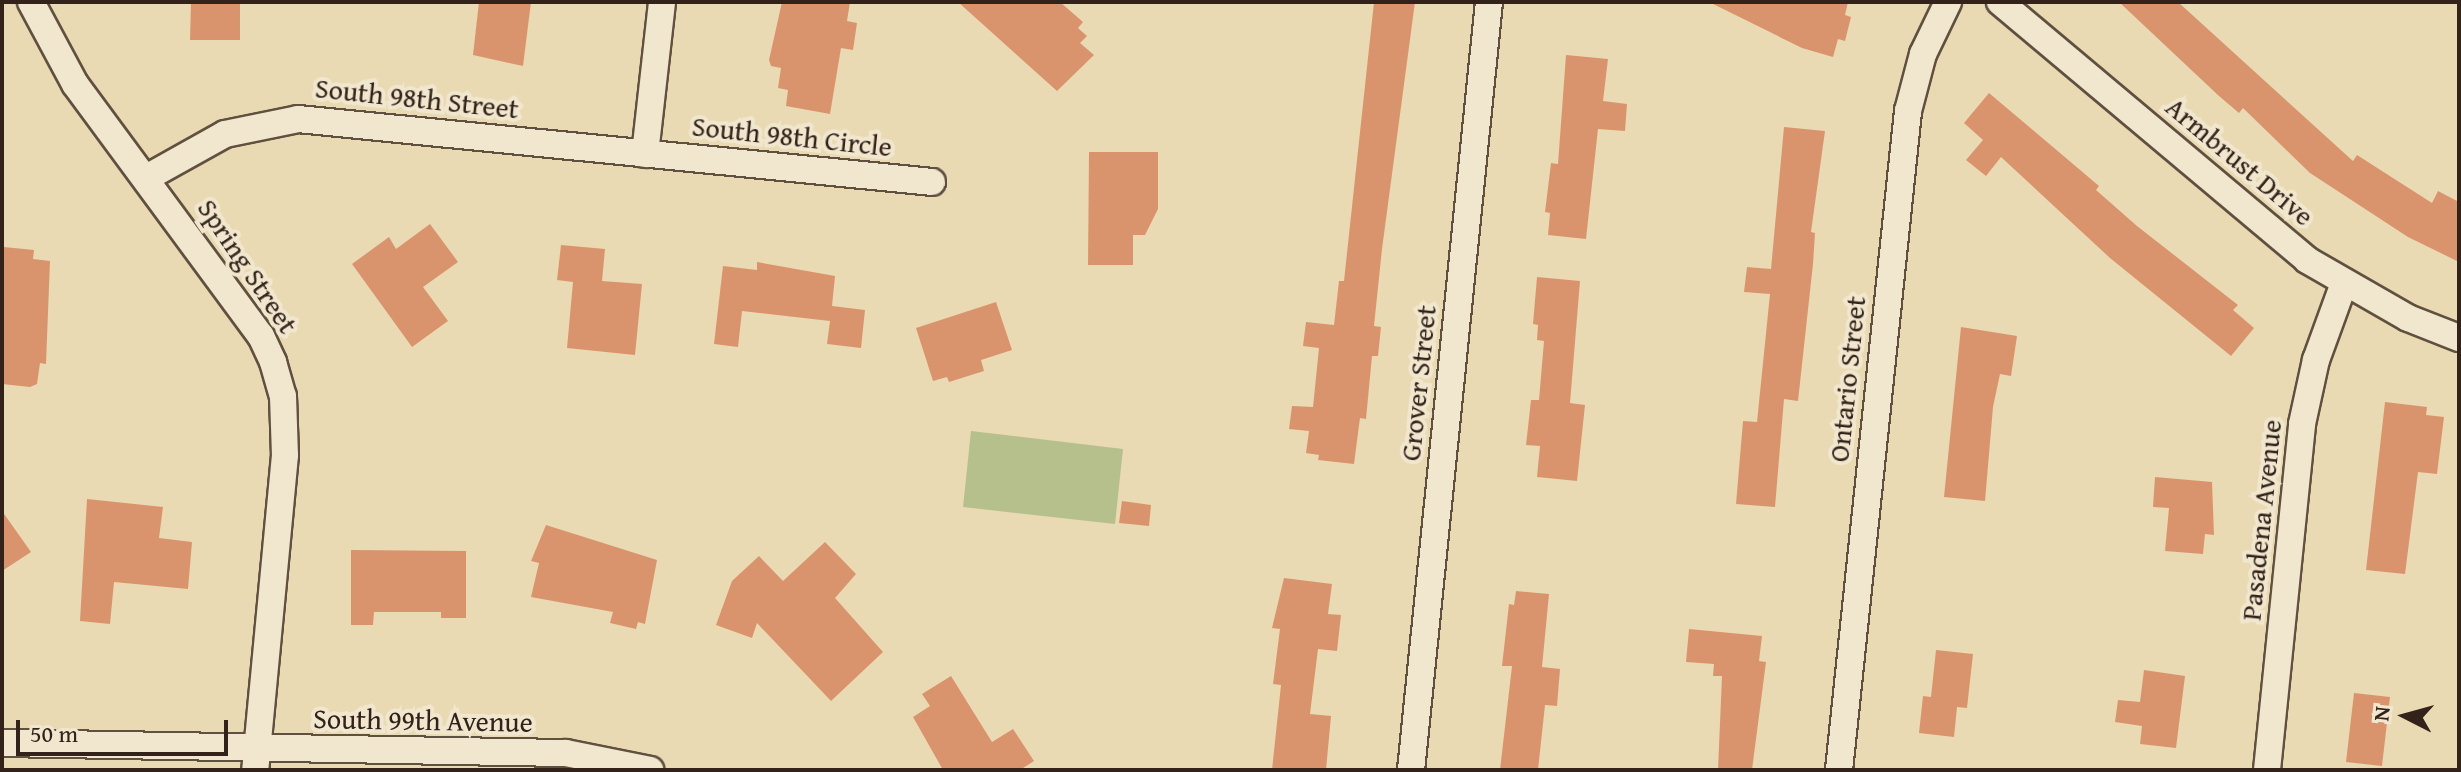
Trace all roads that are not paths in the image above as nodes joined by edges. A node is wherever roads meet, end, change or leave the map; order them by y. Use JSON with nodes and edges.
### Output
{"nodes":[{"id":1,"x":31,"y":2,"type":"edge"},
{"id":2,"x":662,"y":2,"type":"edge"},
{"id":3,"x":1489,"y":2,"type":"edge"},
{"id":4,"x":1948,"y":2,"type":"edge"},
{"id":5,"x":2000,"y":2,"type":"edge"},
{"id":6,"x":645,"y":154,"type":"junction"},
{"id":7,"x":148,"y":177,"type":"junction"},
{"id":8,"x":932,"y":182,"type":"dead end"},
{"id":9,"x":2344,"y":283,"type":"junction"},
{"id":10,"x":2459,"y":338,"type":"edge"},
{"id":11,"x":2,"y":743,"type":"edge"},
{"id":12,"x":256,"y":760,"type":"edge"},
{"id":13,"x":650,"y":770,"type":"edge"},
{"id":14,"x":1411,"y":770,"type":"edge"},
{"id":15,"x":1839,"y":770,"type":"edge"},
{"id":16,"x":2267,"y":770,"type":"edge"}],
"edges":[{"from":1,"to":7,"type":"street","name":"Spring Street"},
{"from":2,"to":6,"type":"street"},
{"from":3,"to":14,"type":"street","name":"Grover Street"},
{"from":4,"to":15,"type":"street","name":"Ontario Street"},
{"from":5,"to":9,"type":"street","name":"Armbrust Drive"},
{"from":6,"to":7,"type":"street","name":"South 98th Street"},
{"from":6,"to":8,"type":"street","name":"South 98th Circle"},
{"from":7,"to":12,"type":"street","name":"Spring Street"},
{"from":9,"to":10,"type":"street","name":"Armbrust Drive"},
{"from":9,"to":16,"type":"street","name":"Pasadena Avenue"},
{"from":11,"to":12,"type":"street","name":"South 99th Avenue"},
{"from":12,"to":13,"type":"street","name":"South 99th Avenue"}]}
